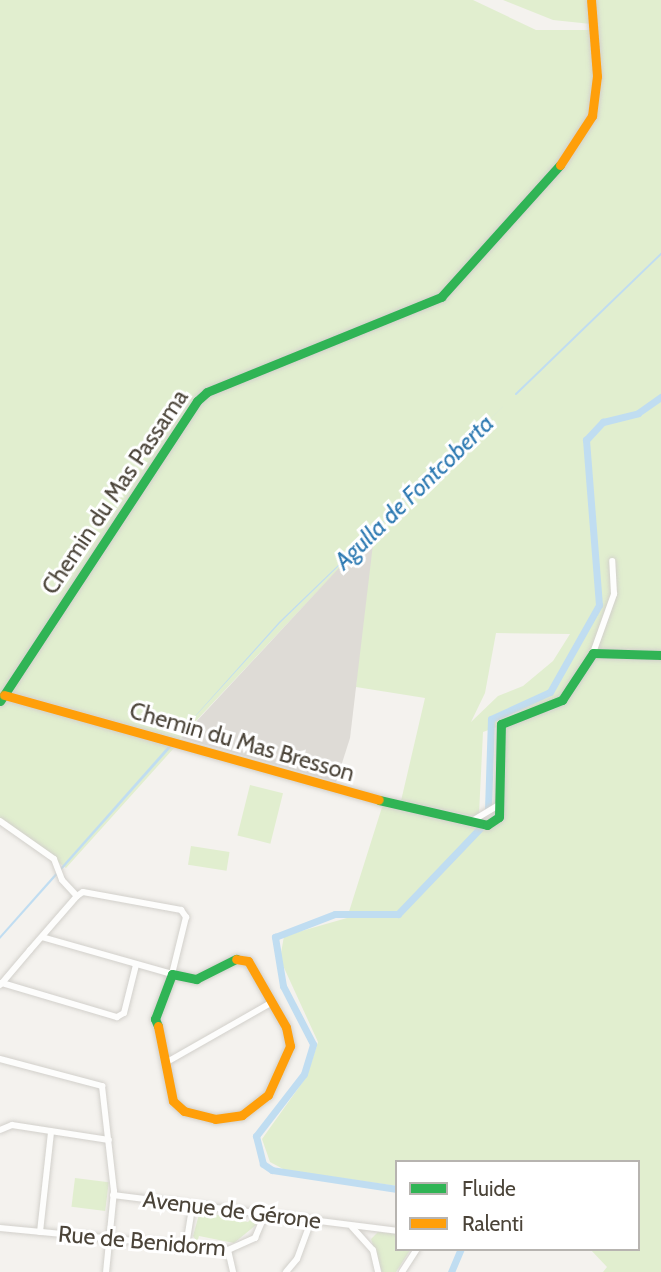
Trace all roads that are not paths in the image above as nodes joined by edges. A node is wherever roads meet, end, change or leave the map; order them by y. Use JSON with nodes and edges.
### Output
{"nodes":[{"id":1,"x":591,"y":0,"type":"edge"},
{"id":2,"x":612,"y":561,"type":"dead end"},
{"id":3,"x":593,"y":653,"type":"junction"},
{"id":4,"x":661,"y":655,"type":"edge"},
{"id":5,"x":2,"y":698,"type":"edge"},
{"id":6,"x":1,"y":824,"type":"edge"},
{"id":7,"x":77,"y":897,"type":"junction"},
{"id":8,"x":42,"y":937,"type":"junction"},
{"id":9,"x":136,"y":965,"type":"junction"},
{"id":10,"x":172,"y":974,"type":"junction"},
{"id":11,"x":1,"y":984,"type":"edge"},
{"id":12,"x":271,"y":1003,"type":"junction"},
{"id":13,"x":0,"y":1059,"type":"edge"},
{"id":14,"x":167,"y":1062,"type":"junction"},
{"id":15,"x":0,"y":1130,"type":"edge"},
{"id":16,"x":51,"y":1132,"type":"junction"},
{"id":17,"x":110,"y":1140,"type":"junction"},
{"id":18,"x":113,"y":1195,"type":"junction"},
{"id":19,"x":192,"y":1207,"type":"junction"},
{"id":20,"x":265,"y":1215,"type":"junction"},
{"id":21,"x":311,"y":1222,"type":"junction"},
{"id":22,"x":351,"y":1226,"type":"junction"},
{"id":23,"x":0,"y":1228,"type":"edge"},
{"id":24,"x":395,"y":1231,"type":"edge"},
{"id":25,"x":40,"y":1232,"type":"junction"},
{"id":26,"x":110,"y":1238,"type":"junction"},
{"id":27,"x":186,"y":1246,"type":"junction"},
{"id":28,"x":228,"y":1250,"type":"junction"},
{"id":29,"x":416,"y":1251,"type":"edge"},
{"id":30,"x":291,"y":1270,"type":"edge"},
{"id":31,"x":106,"y":1272,"type":"edge"},
{"id":32,"x":233,"y":1272,"type":"edge"},
{"id":33,"x":378,"y":1272,"type":"edge"},
{"id":34,"x":402,"y":1272,"type":"edge"}],
"edges":[{"from":1,"to":5,"type":"street","name":"Chemin du Mas Passama"},
{"from":2,"to":3,"type":"street"},
{"from":3,"to":4,"type":"street"},
{"from":3,"to":5,"type":"street","name":"Chemin du Mas Bresson"},
{"from":6,"to":7,"type":"street"},
{"from":7,"to":8,"type":"street"},
{"from":7,"to":10,"type":"street"},
{"from":8,"to":9,"type":"street"},
{"from":8,"to":11,"type":"street"},
{"from":9,"to":10,"type":"street"},
{"from":9,"to":11,"type":"street"},
{"from":10,"to":12,"type":"street"},
{"from":10,"to":14,"type":"street"},
{"from":12,"to":14,"type":"street"},
{"from":12,"to":14,"type":"street"},
{"from":13,"to":17,"type":"street"},
{"from":15,"to":16,"type":"street"},
{"from":16,"to":17,"type":"street"},
{"from":16,"to":25,"type":"street"},
{"from":17,"to":18,"type":"street"},
{"from":18,"to":19,"type":"street","name":"Avenue de Gérone"},
{"from":18,"to":26,"type":"street"},
{"from":19,"to":20,"type":"street","name":"Avenue de Gérone"},
{"from":19,"to":27,"type":"street"},
{"from":20,"to":21,"type":"street","name":"Avenue de Gérone"},
{"from":20,"to":28,"type":"street","name":"Rue de Benidorm"},
{"from":21,"to":22,"type":"street","name":"Avenue de Gérone"},
{"from":21,"to":30,"type":"street"},
{"from":22,"to":24,"type":"street","name":"Avenue de Gérone"},
{"from":22,"to":33,"type":"street","name":"Avenue de Gérone"},
{"from":23,"to":25,"type":"street","name":"Rue de Benidorm"},
{"from":25,"to":26,"type":"street","name":"Rue de Benidorm"},
{"from":26,"to":27,"type":"street","name":"Rue de Benidorm"},
{"from":26,"to":31,"type":"street"},
{"from":27,"to":28,"type":"street","name":"Rue de Benidorm"},
{"from":28,"to":32,"type":"street"},
{"from":29,"to":34,"type":"street"}]}
